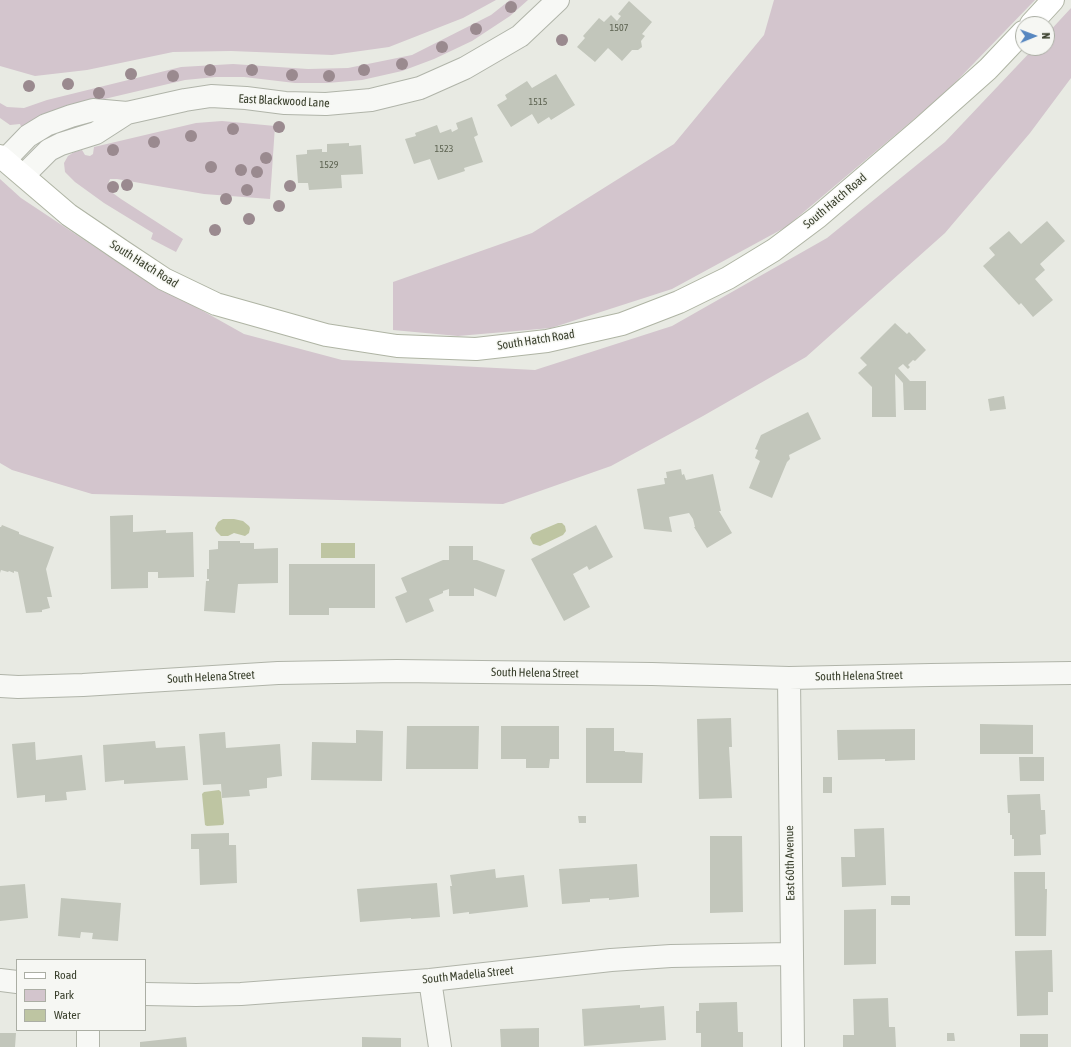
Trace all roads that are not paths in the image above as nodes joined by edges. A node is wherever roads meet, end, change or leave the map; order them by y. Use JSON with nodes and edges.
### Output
{"nodes":[{"id":1,"x":558,"y":0,"type":"edge"},
{"id":2,"x":1053,"y":0,"type":"edge"},
{"id":3,"x":1038,"y":16,"type":"edge"},
{"id":4,"x":1015,"y":40,"type":"edge"},
{"id":5,"x":127,"y":113,"type":"junction"},
{"id":6,"x":2,"y":158,"type":"edge"},
{"id":7,"x":24,"y":175,"type":"junction"},
{"id":8,"x":1071,"y":673,"type":"edge"},
{"id":9,"x":789,"y":678,"type":"junction"},
{"id":10,"x":0,"y":686,"type":"edge"},
{"id":11,"x":791,"y":954,"type":"junction"},
{"id":12,"x":0,"y":980,"type":"edge"},
{"id":13,"x":430,"y":980,"type":"junction"},
{"id":14,"x":16,"y":982,"type":"edge"},
{"id":15,"x":146,"y":994,"type":"edge"},
{"id":16,"x":88,"y":1031,"type":"edge"},
{"id":17,"x":88,"y":1047,"type":"edge"},
{"id":18,"x":440,"y":1047,"type":"edge"},
{"id":19,"x":793,"y":1047,"type":"edge"}],
"edges":[{"from":1,"to":5,"type":"street","name":"East Blackwood Lane"},
{"from":2,"to":3,"type":"main road"},
{"from":4,"to":7,"type":"main road","name":"South Hatch Road"},
{"from":5,"to":6,"type":"street","name":"East Blackwood Lane"},
{"from":5,"to":7,"type":"street","name":"East Blackwood Lane"},
{"from":6,"to":7,"type":"main road","name":"South Hatch Road"},
{"from":8,"to":9,"type":"street","name":"South Helena Street"},
{"from":9,"to":10,"type":"street","name":"South Helena Street"},
{"from":9,"to":11,"type":"street","name":"East 60th Avenue"},
{"from":11,"to":13,"type":"street","name":"South Madelia Street"},
{"from":11,"to":19,"type":"street","name":"East 60th Avenue"},
{"from":12,"to":14,"type":"street"},
{"from":13,"to":15,"type":"street","name":"South Madelia Street"},
{"from":13,"to":18,"type":"street"},
{"from":16,"to":17,"type":"street"}]}
